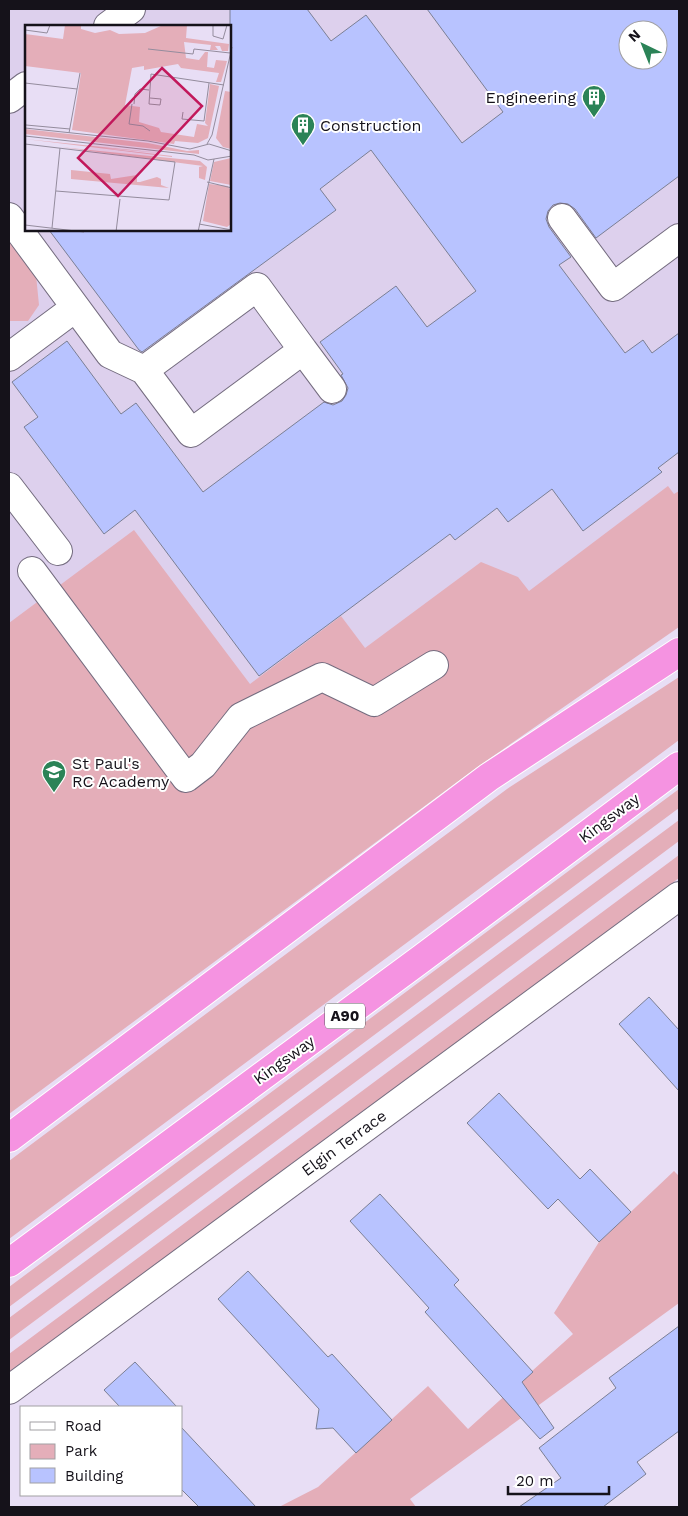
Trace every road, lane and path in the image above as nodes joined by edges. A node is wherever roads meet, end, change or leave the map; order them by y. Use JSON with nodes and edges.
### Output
{"nodes":[{"id":1,"x":131,"y":9,"type":"edge"},
{"id":2,"x":109,"y":25,"type":"edge"},
{"id":3,"x":25,"y":87,"type":"edge"},
{"id":4,"x":9,"y":99,"type":"edge"},
{"id":5,"x":9,"y":217,"type":"edge"},
{"id":6,"x":562,"y":218,"type":"dead end"},
{"id":7,"x":679,"y":238,"type":"edge"},
{"id":8,"x":76,"y":308,"type":"junction"},
{"id":9,"x":14,"y":345,"type":"edge"},
{"id":10,"x":303,"y":350,"type":"junction"},
{"id":11,"x":144,"y":370,"type":"junction"},
{"id":12,"x":332,"y":389,"type":"dead end"},
{"id":13,"x":9,"y":487,"type":"edge"},
{"id":14,"x":58,"y":551,"type":"dead end"},
{"id":15,"x":32,"y":571,"type":"dead end"},
{"id":16,"x":679,"y":652,"type":"edge"},
{"id":17,"x":434,"y":665,"type":"dead end"},
{"id":18,"x":679,"y":766,"type":"edge"},
{"id":19,"x":679,"y":896,"type":"edge"},
{"id":20,"x":9,"y":1138,"type":"edge"},
{"id":21,"x":9,"y":1263,"type":"edge"},
{"id":22,"x":9,"y":1390,"type":"edge"}],
"edges":[{"from":1,"to":2,"type":"street"},
{"from":3,"to":4,"type":"street"},
{"from":5,"to":8,"type":"street"},
{"from":6,"to":7,"type":"street"},
{"from":8,"to":9,"type":"street"},
{"from":8,"to":11,"type":"street"},
{"from":10,"to":11,"type":"street"},
{"from":10,"to":11,"type":"street"},
{"from":10,"to":12,"type":"street"},
{"from":13,"to":14,"type":"street"},
{"from":15,"to":17,"type":"street"},
{"from":16,"to":20,"type":"highway"},
{"from":18,"to":21,"type":"highway","name":"Kingsway","number":"A90"},
{"from":19,"to":22,"type":"street","name":"Elgin Terrace"}]}
